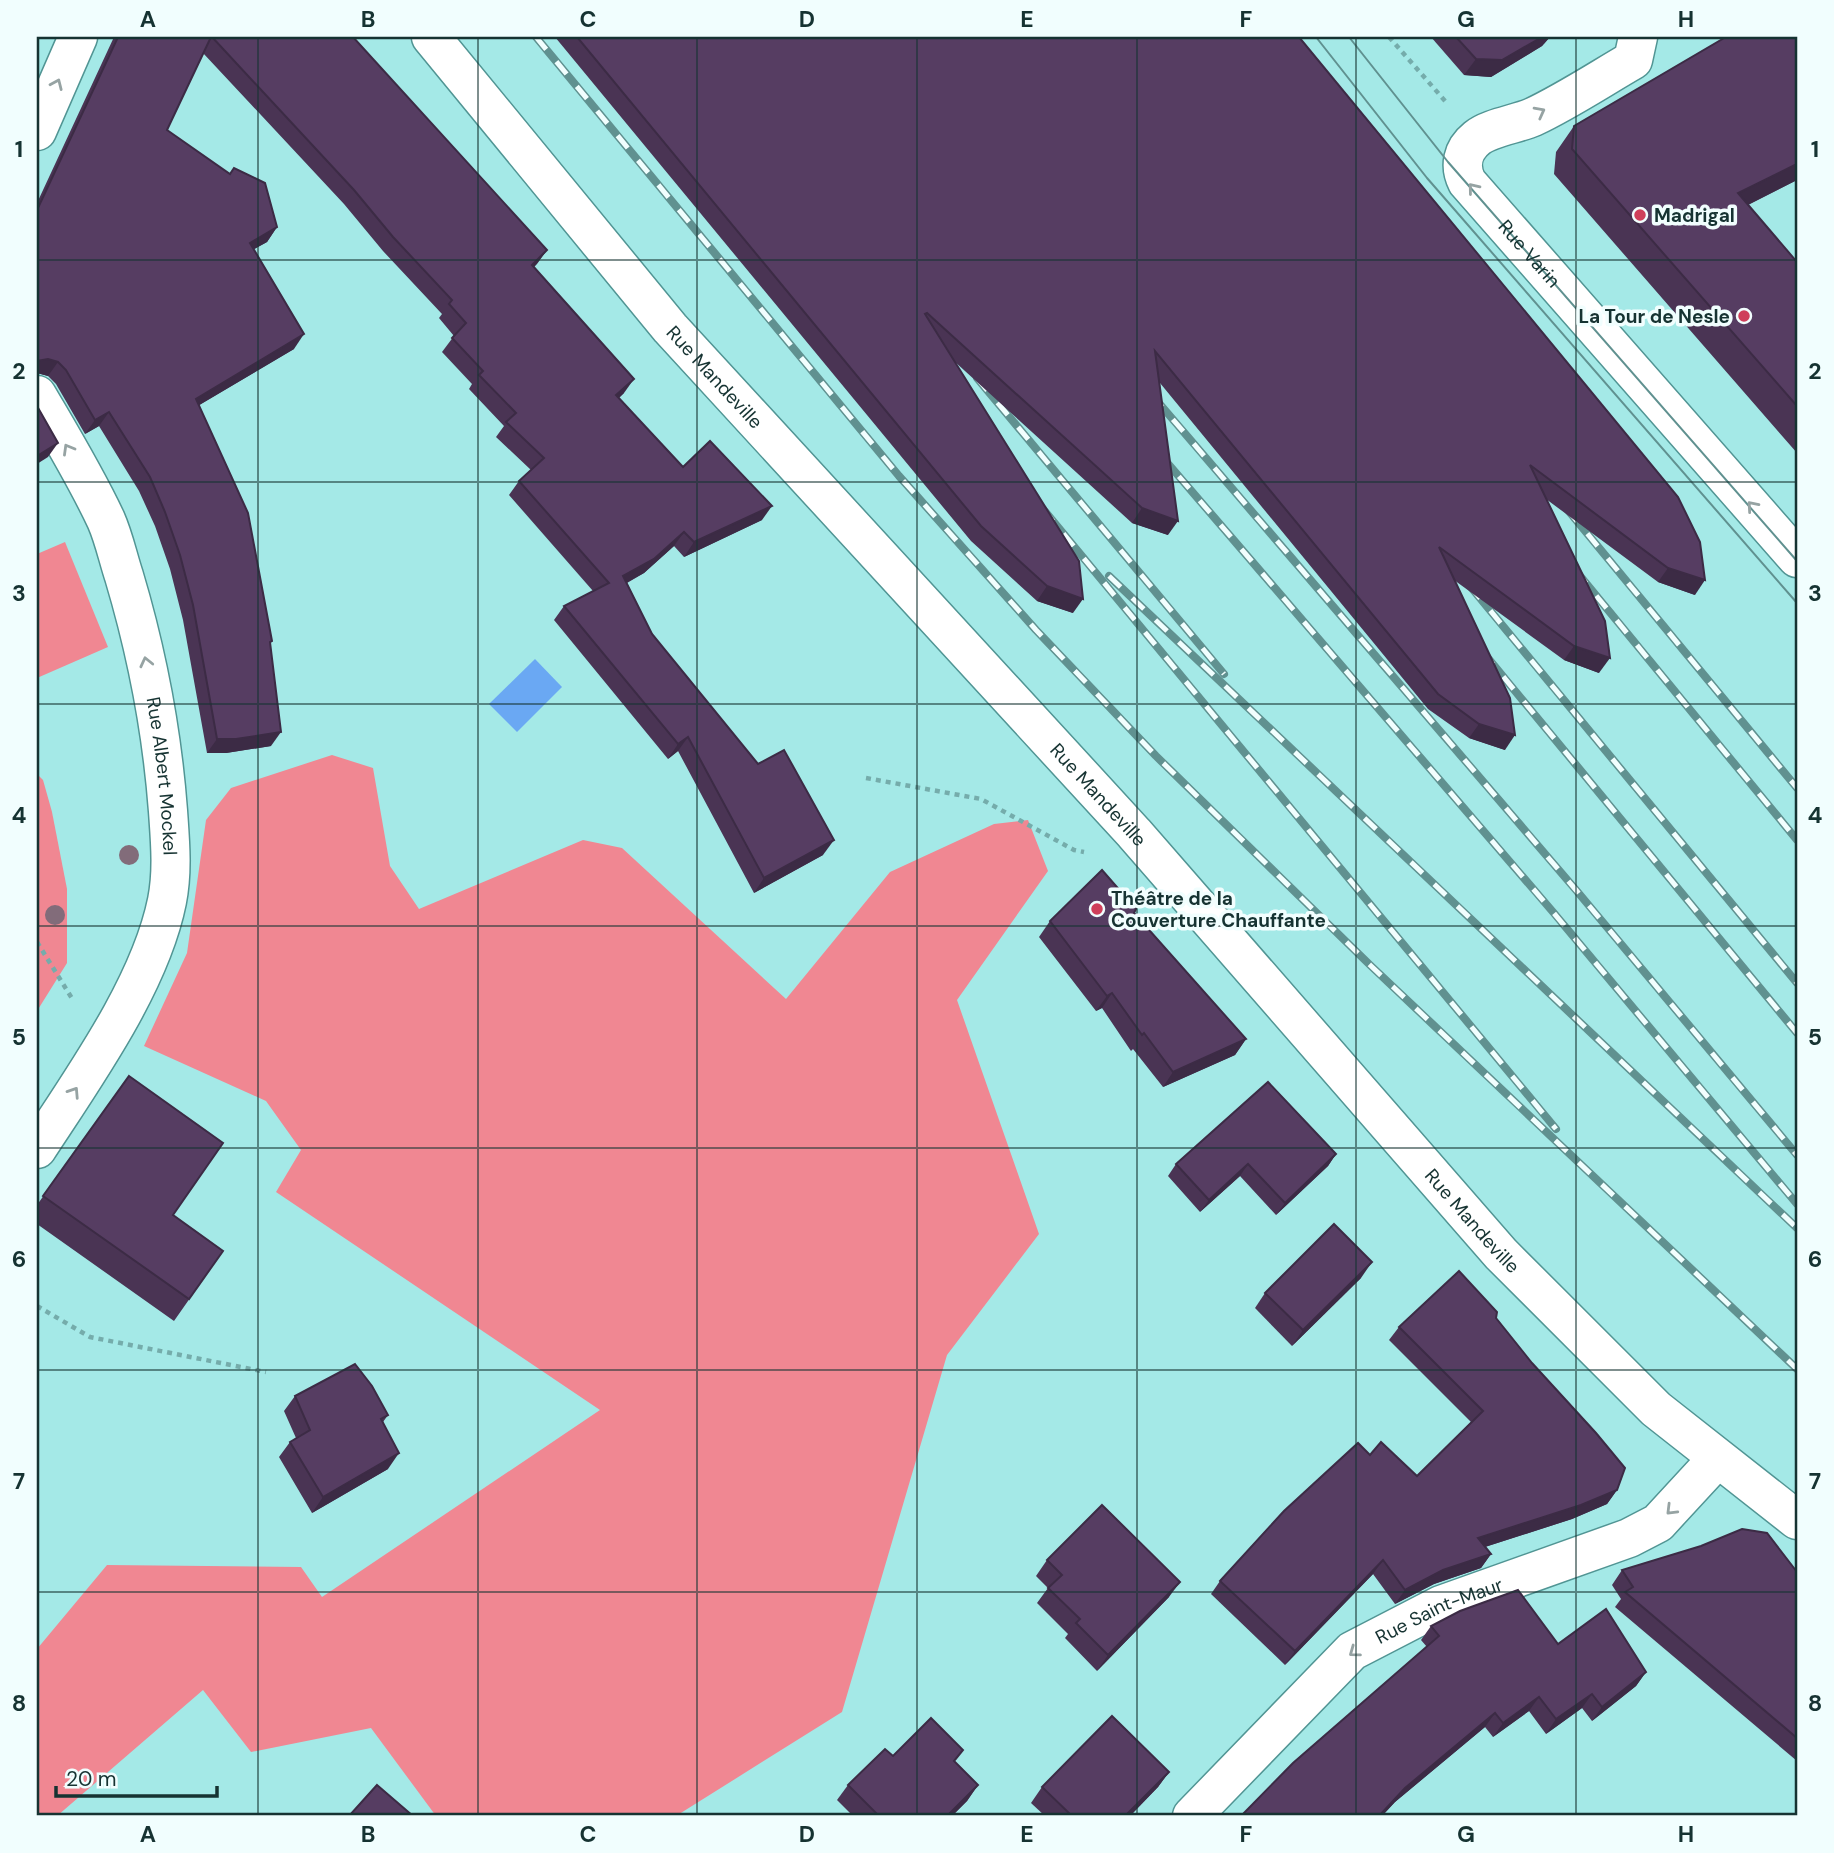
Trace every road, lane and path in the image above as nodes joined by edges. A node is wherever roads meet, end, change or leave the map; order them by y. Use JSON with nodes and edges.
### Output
{"nodes":[{"id":1,"x":78,"y":37,"type":"edge"},
{"id":2,"x":431,"y":37,"type":"edge"},
{"id":3,"x":1389,"y":37,"type":"edge"},
{"id":4,"x":1638,"y":37,"type":"edge"},
{"id":5,"x":37,"y":131,"type":"edge"},
{"id":6,"x":1477,"y":138,"type":"junction"},
{"id":7,"x":37,"y":395,"type":"edge"},
{"id":8,"x":1797,"y":558,"type":"edge"},
{"id":9,"x":866,"y":778,"type":"dead end"},
{"id":10,"x":1134,"y":833,"type":"junction"},
{"id":11,"x":37,"y":942,"type":"edge"},
{"id":12,"x":102,"y":1049,"type":"junction"},
{"id":13,"x":37,"y":1149,"type":"edge"},
{"id":14,"x":37,"y":1306,"type":"edge"},
{"id":15,"x":266,"y":1372,"type":"dead end"},
{"id":16,"x":1717,"y":1459,"type":"junction"},
{"id":17,"x":1797,"y":1520,"type":"edge"},
{"id":18,"x":1192,"y":1816,"type":"edge"}],
"edges":[{"from":5,"to":1,"type":"street","one_way":true},
{"from":2,"to":10,"type":"street","name":"Rue Mandeville"},
{"from":3,"to":6,"type":"path"},
{"from":6,"to":4,"type":"street","one_way":true},
{"from":8,"to":6,"type":"street","name":"Rue Varin","one_way":true},
{"from":12,"to":7,"type":"street","name":"Rue Albert Mockel","one_way":true},
{"from":9,"to":10,"type":"path"},
{"from":10,"to":16,"type":"street","name":"Rue Mandeville"},
{"from":11,"to":12,"type":"path"},
{"from":13,"to":12,"type":"street","name":"Rue Albert Mockel","one_way":true},
{"from":14,"to":15,"type":"path"},
{"from":16,"to":17,"type":"street","name":"Rue Mandeville"},
{"from":16,"to":18,"type":"street","name":"Rue Saint-Maur","one_way":true}]}
